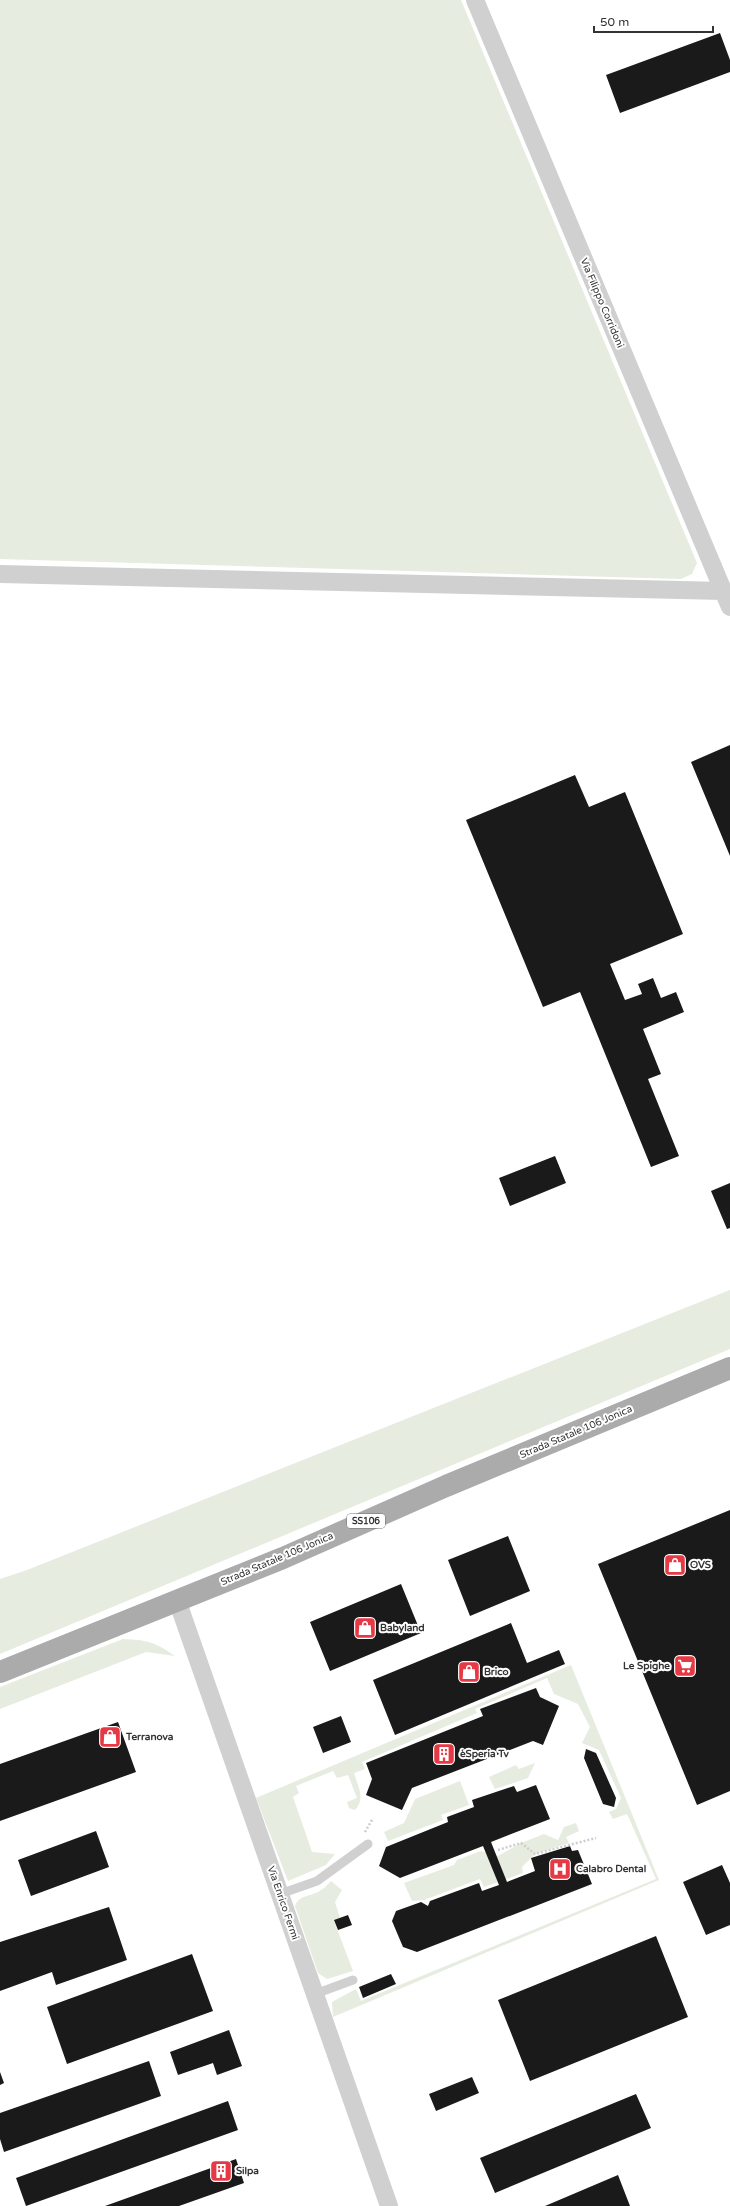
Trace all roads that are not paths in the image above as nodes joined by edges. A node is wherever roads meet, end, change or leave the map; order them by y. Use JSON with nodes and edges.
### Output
{"nodes":[{"id":1,"x":475,"y":0,"type":"edge"},
{"id":2,"x":0,"y":574,"type":"edge"},
{"id":3,"x":727,"y":599,"type":"edge"},
{"id":4,"x":730,"y":1368,"type":"edge"},
{"id":5,"x":178,"y":1600,"type":"junction"},
{"id":6,"x":0,"y":1672,"type":"edge"},
{"id":7,"x":368,"y":1844,"type":"dead end"},
{"id":8,"x":280,"y":1894,"type":"junction"},
{"id":9,"x":352,"y":1980,"type":"dead end"},
{"id":10,"x":315,"y":1994,"type":"junction"},
{"id":11,"x":389,"y":2206,"type":"edge"}],
"edges":[{"from":1,"to":3,"type":"street","name":"Via Filippo Corridoni"},
{"from":2,"to":3,"type":"street"},
{"from":4,"to":5,"type":"main road","name":"Strada Statale 106 Jonica","number":"SS106"},
{"from":5,"to":6,"type":"main road","name":"Strada Statale 106 Jonica","number":"SS106"},
{"from":5,"to":8,"type":"street","name":"Via Enrico Fermi"},
{"from":7,"to":8,"type":"lane"},
{"from":8,"to":10,"type":"street","name":"Via Enrico Fermi"},
{"from":9,"to":10,"type":"lane"},
{"from":10,"to":11,"type":"street","name":"Via Enrico Fermi"}]}
